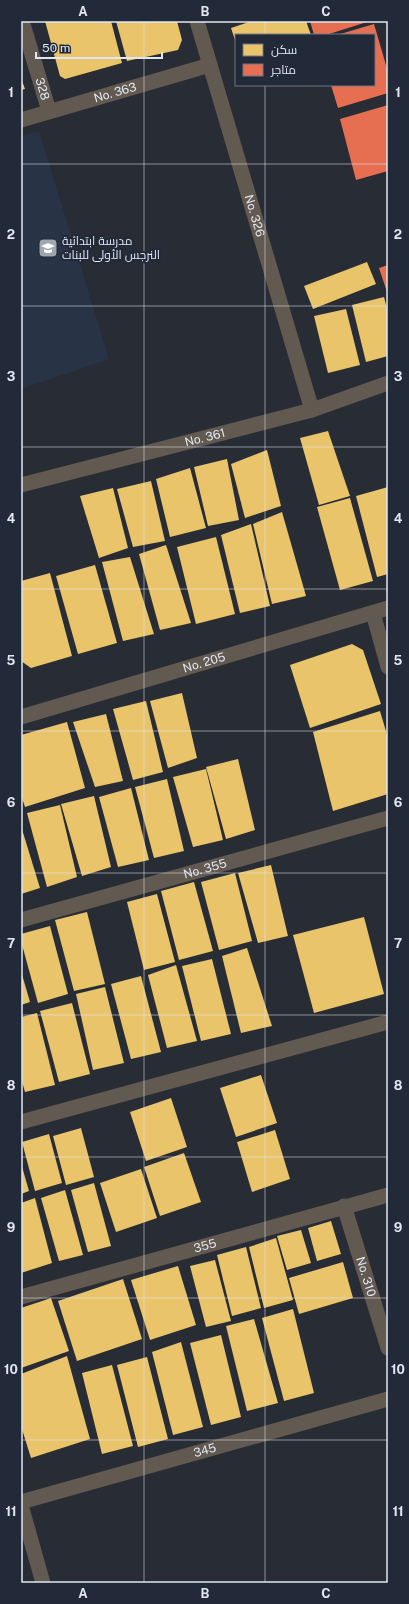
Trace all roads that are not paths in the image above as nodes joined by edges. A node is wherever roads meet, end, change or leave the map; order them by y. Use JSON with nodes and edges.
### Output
{"nodes":[{"id":1,"x":22,"y":21,"type":"edge"},
{"id":2,"x":197,"y":21,"type":"edge"},
{"id":3,"x":210,"y":65,"type":"junction"},
{"id":4,"x":49,"y":111,"type":"junction"},
{"id":5,"x":21,"y":120,"type":"edge"},
{"id":6,"x":388,"y":384,"type":"edge"},
{"id":7,"x":312,"y":410,"type":"junction"},
{"id":8,"x":21,"y":486,"type":"edge"},
{"id":9,"x":388,"y":608,"type":"edge"},
{"id":10,"x":373,"y":613,"type":"junction"},
{"id":11,"x":388,"y":667,"type":"edge"},
{"id":12,"x":21,"y":717,"type":"edge"},
{"id":13,"x":388,"y":818,"type":"edge"},
{"id":14,"x":21,"y":920,"type":"edge"},
{"id":15,"x":388,"y":1022,"type":"edge"},
{"id":16,"x":21,"y":1122,"type":"edge"},
{"id":17,"x":388,"y":1195,"type":"edge"},
{"id":18,"x":344,"y":1206,"type":"junction"},
{"id":19,"x":21,"y":1297,"type":"edge"},
{"id":20,"x":388,"y":1348,"type":"edge"},
{"id":21,"x":388,"y":1399,"type":"edge"},
{"id":22,"x":21,"y":1502,"type":"edge"},
{"id":23,"x":21,"y":1505,"type":"edge"},
{"id":24,"x":43,"y":1583,"type":"edge"}],
"edges":[{"from":1,"to":4,"type":"street","name":"328"},
{"from":2,"to":3,"type":"street","name":"No. 326"},
{"from":3,"to":4,"type":"street","name":"No. 363"},
{"from":3,"to":7,"type":"street","name":"No. 326"},
{"from":4,"to":5,"type":"street","name":"No. 363"},
{"from":6,"to":7,"type":"street","name":"No. 361"},
{"from":7,"to":8,"type":"street","name":"No. 361"},
{"from":9,"to":10,"type":"street","name":"No. 205"},
{"from":10,"to":11,"type":"street"},
{"from":10,"to":12,"type":"street","name":"No. 205"},
{"from":13,"to":14,"type":"street","name":"No. 355"},
{"from":15,"to":16,"type":"street"},
{"from":17,"to":18,"type":"street","name":"355"},
{"from":18,"to":19,"type":"street","name":"355"},
{"from":18,"to":20,"type":"street","name":"No. 310"},
{"from":21,"to":22,"type":"street","name":"345"},
{"from":23,"to":24,"type":"street"}]}
